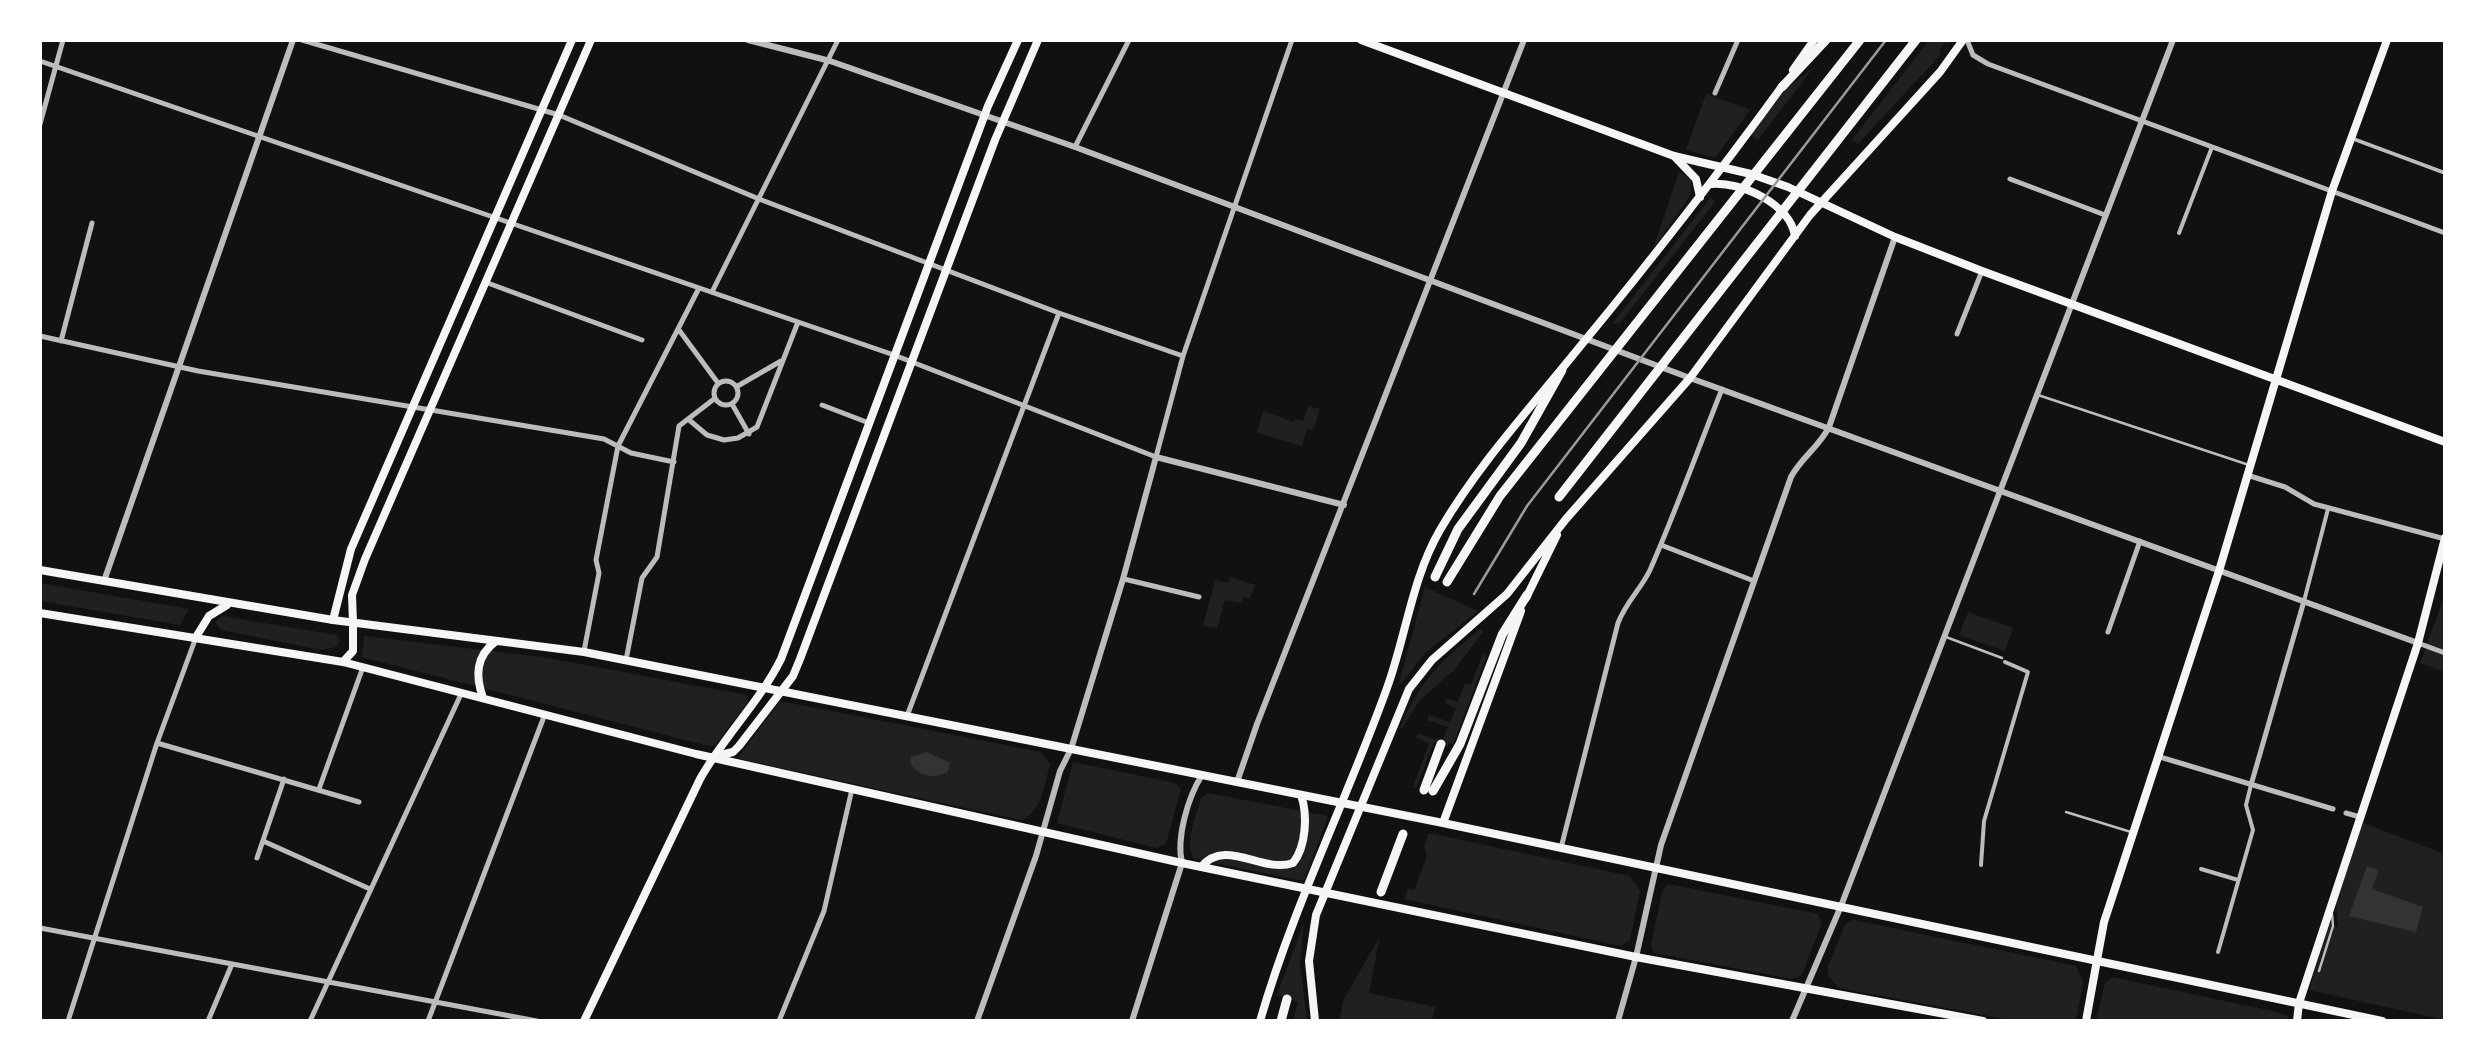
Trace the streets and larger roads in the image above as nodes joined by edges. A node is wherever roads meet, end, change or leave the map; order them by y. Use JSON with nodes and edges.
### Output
{"nodes":[{"id":1,"x":63,"y":40,"type":"edge"},
{"id":2,"x":293,"y":40,"type":"edge"},
{"id":3,"x":302,"y":40,"type":"edge"},
{"id":4,"x":572,"y":40,"type":"edge"},
{"id":5,"x":591,"y":40,"type":"edge"},
{"id":6,"x":748,"y":40,"type":"edge"},
{"id":7,"x":838,"y":40,"type":"edge"},
{"id":8,"x":1018,"y":40,"type":"edge"},
{"id":9,"x":1038,"y":40,"type":"edge"},
{"id":10,"x":1128,"y":40,"type":"edge"},
{"id":11,"x":1292,"y":40,"type":"edge"},
{"id":12,"x":1361,"y":40,"type":"edge"},
{"id":13,"x":1524,"y":40,"type":"edge"},
{"id":14,"x":1738,"y":40,"type":"edge"},
{"id":15,"x":1814,"y":40,"type":"edge"},
{"id":16,"x":1826,"y":40,"type":"edge"},
{"id":17,"x":1860,"y":40,"type":"edge"},
{"id":18,"x":1916,"y":40,"type":"edge"},
{"id":19,"x":1965,"y":40,"type":"edge"},
{"id":20,"x":2172,"y":40,"type":"edge"},
{"id":21,"x":2387,"y":40,"type":"edge"},
{"id":22,"x":40,"y":61,"type":"edge"},
{"id":23,"x":830,"y":61,"type":"junction"},
{"id":24,"x":54,"y":66,"type":"junction"},
{"id":25,"x":1782,"y":86,"type":"junction"},
{"id":26,"x":1504,"y":94,"type":"junction"},
{"id":27,"x":1715,"y":94,"type":"dead end"},
{"id":28,"x":542,"y":110,"type":"junction"},
{"id":29,"x":559,"y":115,"type":"junction"},
{"id":30,"x":985,"y":115,"type":"junction"},
{"id":31,"x":2142,"y":120,"type":"junction"},
{"id":32,"x":1002,"y":121,"type":"junction"},
{"id":33,"x":40,"y":124,"type":"edge"},
{"id":34,"x":258,"y":138,"type":"junction"},
{"id":35,"x":2351,"y":138,"type":"junction"},
{"id":36,"x":1074,"y":147,"type":"junction"},
{"id":37,"x":2212,"y":147,"type":"junction"},
{"id":38,"x":1674,"y":156,"type":"junction"},
{"id":39,"x":1723,"y":167,"type":"junction"},
{"id":40,"x":2445,"y":173,"type":"edge"},
{"id":41,"x":2010,"y":178,"type":"dead end"},
{"id":42,"x":1710,"y":184,"type":"junction"},
{"id":43,"x":2332,"y":191,"type":"junction"},
{"id":44,"x":1700,"y":198,"type":"junction"},
{"id":45,"x":759,"y":199,"type":"junction"},
{"id":46,"x":1823,"y":201,"type":"junction"},
{"id":47,"x":1232,"y":207,"type":"junction"},
{"id":48,"x":2106,"y":214,"type":"junction"},
{"id":49,"x":494,"y":218,"type":"junction"},
{"id":50,"x":92,"y":223,"type":"dead end"},
{"id":51,"x":511,"y":223,"type":"junction"},
{"id":52,"x":2179,"y":233,"type":"dead end"},
{"id":53,"x":2445,"y":233,"type":"edge"},
{"id":54,"x":1796,"y":236,"type":"junction"},
{"id":55,"x":1895,"y":237,"type":"junction"},
{"id":56,"x":928,"y":264,"type":"junction"},
{"id":57,"x":946,"y":271,"type":"junction"},
{"id":58,"x":1982,"y":271,"type":"junction"},
{"id":59,"x":1432,"y":280,"type":"junction"},
{"id":60,"x":485,"y":282,"type":"junction"},
{"id":61,"x":699,"y":288,"type":"junction"},
{"id":62,"x":712,"y":292,"type":"junction"},
{"id":63,"x":2071,"y":303,"type":"junction"},
{"id":64,"x":1059,"y":313,"type":"junction"},
{"id":65,"x":798,"y":322,"type":"junction"},
{"id":66,"x":680,"y":330,"type":"junction"},
{"id":67,"x":1957,"y":334,"type":"dead end"},
{"id":68,"x":40,"y":336,"type":"edge"},
{"id":69,"x":642,"y":340,"type":"dead end"},
{"id":70,"x":1591,"y":340,"type":"junction"},
{"id":71,"x":61,"y":341,"type":"junction"},
{"id":72,"x":894,"y":355,"type":"junction"},
{"id":73,"x":1183,"y":356,"type":"junction"},
{"id":74,"x":784,"y":359,"type":"junction"},
{"id":75,"x":912,"y":362,"type":"junction"},
{"id":76,"x":181,"y":368,"type":"junction"},
{"id":77,"x":1562,"y":370,"type":"junction"},
{"id":78,"x":1690,"y":378,"type":"junction"},
{"id":79,"x":2276,"y":380,"type":"junction"},
{"id":80,"x":718,"y":383,"type":"junction"},
{"id":81,"x":736,"y":387,"type":"junction"},
{"id":82,"x":1722,"y":389,"type":"junction"},
{"id":83,"x":714,"y":399,"type":"junction"},
{"id":84,"x":732,"y":404,"type":"junction"},
{"id":85,"x":822,"y":405,"type":"dead end"},
{"id":86,"x":1024,"y":406,"type":"junction"},
{"id":87,"x":413,"y":407,"type":"junction"},
{"id":88,"x":430,"y":410,"type":"junction"},
{"id":89,"x":687,"y":418,"type":"junction"},
{"id":90,"x":869,"y":424,"type":"junction"},
{"id":91,"x":1829,"y":427,"type":"junction"},
{"id":92,"x":749,"y":434,"type":"junction"},
{"id":93,"x":2445,"y":442,"type":"edge"},
{"id":94,"x":618,"y":446,"type":"junction"},
{"id":95,"x":1156,"y":457,"type":"junction"},
{"id":96,"x":674,"y":462,"type":"junction"},
{"id":97,"x":386,"y":466,"type":"junction"},
{"id":98,"x":2249,"y":470,"type":"junction"},
{"id":99,"x":402,"y":473,"type":"junction"},
{"id":100,"x":2001,"y":490,"type":"junction"},
{"id":101,"x":1559,"y":497,"type":"dead end"},
{"id":102,"x":1344,"y":505,"type":"junction"},
{"id":103,"x":2328,"y":508,"type":"junction"},
{"id":104,"x":1566,"y":519,"type":"junction"},
{"id":105,"x":2445,"y":539,"type":"edge"},
{"id":106,"x":2140,"y":541,"type":"junction"},
{"id":107,"x":1661,"y":545,"type":"junction"},
{"id":108,"x":40,"y":570,"type":"edge"},
{"id":109,"x":2219,"y":570,"type":"junction"},
{"id":110,"x":1435,"y":577,"type":"dead end"},
{"id":111,"x":1123,"y":579,"type":"junction"},
{"id":112,"x":104,"y":581,"type":"junction"},
{"id":113,"x":1754,"y":581,"type":"junction"},
{"id":114,"x":1447,"y":582,"type":"dead end"},
{"id":115,"x":1527,"y":594,"type":"junction"},
{"id":116,"x":1199,"y":597,"type":"dead end"},
{"id":117,"x":2304,"y":602,"type":"junction"},
{"id":118,"x":231,"y":604,"type":"junction"},
{"id":119,"x":41,"y":617,"type":"edge"},
{"id":120,"x":334,"y":620,"type":"junction"},
{"id":121,"x":353,"y":623,"type":"junction"},
{"id":122,"x":2108,"y":632,"type":"dead end"},
{"id":123,"x":196,"y":637,"type":"junction"},
{"id":124,"x":496,"y":641,"type":"junction"},
{"id":125,"x":2418,"y":643,"type":"junction"},
{"id":126,"x":584,"y":652,"type":"junction"},
{"id":127,"x":2445,"y":653,"type":"edge"},
{"id":128,"x":626,"y":660,"type":"junction"},
{"id":129,"x":2004,"y":660,"type":"road end"},
{"id":130,"x":343,"y":662,"type":"junction"},
{"id":131,"x":363,"y":666,"type":"junction"},
{"id":132,"x":767,"y":688,"type":"junction"},
{"id":133,"x":781,"y":690,"type":"junction"},
{"id":134,"x":462,"y":692,"type":"junction"},
{"id":135,"x":483,"y":698,"type":"junction"},
{"id":136,"x":545,"y":714,"type":"junction"},
{"id":137,"x":907,"y":716,"type":"junction"},
{"id":138,"x":157,"y":743,"type":"junction"},
{"id":139,"x":1441,"y":744,"type":"dead end"},
{"id":140,"x":1072,"y":749,"type":"junction"},
{"id":141,"x":2157,"y":756,"type":"junction"},
{"id":142,"x":712,"y":758,"type":"junction"},
{"id":143,"x":1202,"y":775,"type":"junction"},
{"id":144,"x":284,"y":779,"type":"junction"},
{"id":145,"x":1237,"y":782,"type":"junction"},
{"id":146,"x":2251,"y":786,"type":"junction"},
{"id":147,"x":319,"y":789,"type":"junction"},
{"id":148,"x":852,"y":789,"type":"junction"},
{"id":149,"x":1301,"y":795,"type":"junction"},
{"id":150,"x":359,"y":802,"type":"dead end"},
{"id":151,"x":1341,"y":803,"type":"junction"},
{"id":152,"x":1359,"y":807,"type":"junction"},
{"id":153,"x":2333,"y":809,"type":"dead end"},
{"id":154,"x":2346,"y":813,"type":"dead end"},
{"id":155,"x":2360,"y":817,"type":"junction"},
{"id":156,"x":1443,"y":823,"type":"junction"},
{"id":157,"x":1042,"y":831,"type":"junction"},
{"id":158,"x":1404,"y":834,"type":"dead end"},
{"id":159,"x":263,"y":841,"type":"junction"},
{"id":160,"x":1562,"y":848,"type":"junction"},
{"id":161,"x":257,"y":858,"type":"dead end"},
{"id":162,"x":1182,"y":863,"type":"junction"},
{"id":163,"x":1981,"y":865,"type":"dead end"},
{"id":164,"x":1201,"y":867,"type":"junction"},
{"id":165,"x":1656,"y":868,"type":"junction"},
{"id":166,"x":2201,"y":869,"type":"dead end"},
{"id":167,"x":2238,"y":880,"type":"junction"},
{"id":168,"x":370,"y":889,"type":"junction"},
{"id":169,"x":1307,"y":890,"type":"junction"},
{"id":170,"x":1380,"y":892,"type":"dead end"},
{"id":171,"x":1324,"y":893,"type":"junction"},
{"id":172,"x":1840,"y":906,"type":"junction"},
{"id":173,"x":40,"y":928,"type":"edge"},
{"id":174,"x":94,"y":938,"type":"junction"},
{"id":175,"x":2218,"y":952,"type":"dead end"},
{"id":176,"x":1636,"y":958,"type":"junction"},
{"id":177,"x":2097,"y":960,"type":"junction"},
{"id":178,"x":232,"y":964,"type":"junction"},
{"id":179,"x":327,"y":982,"type":"junction"},
{"id":180,"x":1806,"y":989,"type":"junction"},
{"id":181,"x":1287,"y":999,"type":"dead end"},
{"id":182,"x":435,"y":1002,"type":"junction"},
{"id":183,"x":2299,"y":1002,"type":"junction"},
{"id":184,"x":68,"y":1021,"type":"edge"},
{"id":185,"x":208,"y":1021,"type":"edge"},
{"id":186,"x":310,"y":1021,"type":"edge"},
{"id":187,"x":428,"y":1021,"type":"edge"},
{"id":188,"x":536,"y":1021,"type":"edge"},
{"id":189,"x":584,"y":1021,"type":"edge"},
{"id":190,"x":779,"y":1021,"type":"edge"},
{"id":191,"x":977,"y":1021,"type":"edge"},
{"id":192,"x":1132,"y":1021,"type":"edge"},
{"id":193,"x":1260,"y":1021,"type":"edge"},
{"id":194,"x":1281,"y":1021,"type":"edge"},
{"id":195,"x":1315,"y":1021,"type":"edge"},
{"id":196,"x":1618,"y":1021,"type":"edge"},
{"id":197,"x":1792,"y":1021,"type":"edge"},
{"id":198,"x":1983,"y":1021,"type":"edge"},
{"id":199,"x":2086,"y":1021,"type":"edge"},
{"id":200,"x":2297,"y":1021,"type":"edge"},
{"id":201,"x":2382,"y":1021,"type":"edge"}],
"edges":[{"from":1,"to":24,"type":"street"},
{"from":2,"to":34,"type":"street"},
{"from":3,"to":28,"type":"street"},
{"from":4,"to":28,"type":"main road"},
{"from":5,"to":29,"type":"main road"},
{"from":6,"to":23,"type":"street"},
{"from":7,"to":23,"type":"street"},
{"from":8,"to":30,"type":"main road"},
{"from":9,"to":32,"type":"main road"},
{"from":10,"to":36,"type":"street"},
{"from":11,"to":47,"type":"street"},
{"from":12,"to":26,"type":"main road"},
{"from":13,"to":26,"type":"street"},
{"from":14,"to":27,"type":"street"},
{"from":15,"to":25,"type":"main road"},
{"from":16,"to":25,"type":"highway"},
{"from":17,"to":114,"type":"highway"},
{"from":18,"to":101,"type":"highway"},
{"from":19,"to":31,"type":"street"},
{"from":19,"to":46,"type":"main road"},
{"from":20,"to":31,"type":"street"},
{"from":21,"to":35,"type":"main road"},
{"from":22,"to":24,"type":"street"},
{"from":23,"to":30,"type":"street"},
{"from":23,"to":45,"type":"street"},
{"from":24,"to":33,"type":"street"},
{"from":24,"to":34,"type":"street"},
{"from":25,"to":39,"type":"main road"},
{"from":26,"to":38,"type":"main road"},
{"from":26,"to":59,"type":"street"},
{"from":28,"to":29,"type":"street"},
{"from":28,"to":49,"type":"main road"},
{"from":29,"to":45,"type":"street"},
{"from":29,"to":51,"type":"main road"},
{"from":30,"to":32,"type":"street"},
{"from":30,"to":56,"type":"main road"},
{"from":31,"to":37,"type":"street"},
{"from":31,"to":48,"type":"street"},
{"from":32,"to":36,"type":"street"},
{"from":32,"to":57,"type":"main road"},
{"from":34,"to":49,"type":"street"},
{"from":34,"to":76,"type":"street"},
{"from":35,"to":40,"type":"street"},
{"from":35,"to":43,"type":"main road"},
{"from":36,"to":47,"type":"street"},
{"from":37,"to":43,"type":"street"},
{"from":37,"to":52,"type":"street"},
{"from":38,"to":39,"type":"main road"},
{"from":38,"to":44,"type":"main road"},
{"from":39,"to":42,"type":"main road"},
{"from":39,"to":46,"type":"main road"},
{"from":41,"to":48,"type":"street"},
{"from":42,"to":44,"type":"main road"},
{"from":42,"to":54,"type":"main road"},
{"from":43,"to":53,"type":"street"},
{"from":43,"to":79,"type":"main road"},
{"from":44,"to":70,"type":"main road"},
{"from":45,"to":56,"type":"street"},
{"from":45,"to":62,"type":"street"},
{"from":46,"to":54,"type":"main road"},
{"from":46,"to":55,"type":"main road"},
{"from":47,"to":59,"type":"street"},
{"from":47,"to":73,"type":"street"},
{"from":48,"to":63,"type":"street"},
{"from":49,"to":51,"type":"street"},
{"from":49,"to":87,"type":"main road"},
{"from":50,"to":71,"type":"street"},
{"from":51,"to":60,"type":"main road"},
{"from":51,"to":61,"type":"street"},
{"from":54,"to":78,"type":"main road"},
{"from":55,"to":58,"type":"main road"},
{"from":55,"to":91,"type":"street"},
{"from":56,"to":57,"type":"street"},
{"from":56,"to":72,"type":"main road"},
{"from":57,"to":64,"type":"street"},
{"from":57,"to":75,"type":"main road"},
{"from":58,"to":63,"type":"main road"},
{"from":58,"to":67,"type":"street"},
{"from":59,"to":70,"type":"street"},
{"from":59,"to":102,"type":"street"},
{"from":60,"to":69,"type":"street"},
{"from":60,"to":88,"type":"main road"},
{"from":61,"to":62,"type":"street"},
{"from":61,"to":66,"type":"street"},
{"from":62,"to":65,"type":"street"},
{"from":63,"to":79,"type":"main road"},
{"from":63,"to":100,"type":"street"},
{"from":64,"to":73,"type":"street"},
{"from":64,"to":86,"type":"street"},
{"from":65,"to":72,"type":"street"},
{"from":65,"to":74,"type":"street"},
{"from":66,"to":80,"type":"street"},
{"from":66,"to":94,"type":"street"},
{"from":68,"to":71,"type":"street"},
{"from":70,"to":77,"type":"main road"},
{"from":70,"to":78,"type":"street"},
{"from":71,"to":76,"type":"street"},
{"from":72,"to":75,"type":"street"},
{"from":72,"to":90,"type":"main road"},
{"from":73,"to":95,"type":"street"},
{"from":74,"to":81,"type":"street"},
{"from":74,"to":92,"type":"street"},
{"from":75,"to":86,"type":"street"},
{"from":75,"to":133,"type":"main road"},
{"from":76,"to":87,"type":"street"},
{"from":76,"to":112,"type":"street"},
{"from":77,"to":110,"type":"highway"},
{"from":77,"to":151,"type":"main road"},
{"from":78,"to":82,"type":"street"},
{"from":78,"to":104,"type":"main road"},
{"from":79,"to":93,"type":"main road"},
{"from":79,"to":98,"type":"main road"},
{"from":80,"to":81,"type":"street"},
{"from":80,"to":83,"type":"street"},
{"from":81,"to":84,"type":"street"},
{"from":82,"to":91,"type":"street"},
{"from":82,"to":107,"type":"street"},
{"from":83,"to":84,"type":"street"},
{"from":83,"to":89,"type":"street"},
{"from":84,"to":92,"type":"street"},
{"from":85,"to":90,"type":"street"},
{"from":86,"to":95,"type":"street"},
{"from":86,"to":137,"type":"street"},
{"from":87,"to":88,"type":"street"},
{"from":87,"to":97,"type":"main road"},
{"from":88,"to":94,"type":"street"},
{"from":88,"to":99,"type":"main road"},
{"from":89,"to":92,"type":"street"},
{"from":89,"to":96,"type":"street"},
{"from":90,"to":132,"type":"main road"},
{"from":91,"to":100,"type":"street"},
{"from":91,"to":113,"type":"street"},
{"from":94,"to":96,"type":"street"},
{"from":94,"to":126,"type":"street"},
{"from":95,"to":102,"type":"street"},
{"from":95,"to":111,"type":"street"},
{"from":96,"to":128,"type":"street"},
{"from":97,"to":99,"type":"main road"},
{"from":97,"to":120,"type":"main road"},
{"from":98,"to":103,"type":"street"},
{"from":98,"to":109,"type":"main road"},
{"from":99,"to":121,"type":"main road"},
{"from":100,"to":106,"type":"street"},
{"from":100,"to":172,"type":"street"},
{"from":102,"to":145,"type":"street"},
{"from":103,"to":105,"type":"street"},
{"from":103,"to":117,"type":"street"},
{"from":104,"to":115,"type":"main road"},
{"from":104,"to":152,"type":"main road"},
{"from":105,"to":125,"type":"main road"},
{"from":106,"to":109,"type":"street"},
{"from":106,"to":122,"type":"street"},
{"from":107,"to":113,"type":"street"},
{"from":107,"to":160,"type":"street"},
{"from":108,"to":112,"type":"main road"},
{"from":109,"to":117,"type":"street"},
{"from":109,"to":141,"type":"main road"},
{"from":111,"to":116,"type":"street"},
{"from":111,"to":140,"type":"street"},
{"from":112,"to":118,"type":"main road"},
{"from":113,"to":165,"type":"street"},
{"from":115,"to":139,"type":"highway"},
{"from":115,"to":156,"type":"main road"},
{"from":117,"to":125,"type":"street"},
{"from":117,"to":146,"type":"street"},
{"from":118,"to":120,"type":"main road"},
{"from":118,"to":123,"type":"main road"},
{"from":119,"to":123,"type":"main road"},
{"from":120,"to":121,"type":"main road"},
{"from":121,"to":124,"type":"main road"},
{"from":121,"to":130,"type":"main road"},
{"from":123,"to":130,"type":"main road"},
{"from":123,"to":138,"type":"street"},
{"from":124,"to":126,"type":"main road"},
{"from":124,"to":135,"type":"main road"},
{"from":125,"to":127,"type":"street"},
{"from":125,"to":155,"type":"main road"},
{"from":126,"to":128,"type":"main road"},
{"from":128,"to":132,"type":"main road"},
{"from":129,"to":163,"type":"street"},
{"from":130,"to":131,"type":"main road"},
{"from":131,"to":134,"type":"main road"},
{"from":131,"to":147,"type":"street"},
{"from":132,"to":133,"type":"main road"},
{"from":132,"to":142,"type":"main road"},
{"from":133,"to":137,"type":"main road"},
{"from":133,"to":142,"type":"main road"},
{"from":134,"to":135,"type":"main road"},
{"from":134,"to":168,"type":"street"},
{"from":135,"to":136,"type":"main road"},
{"from":136,"to":142,"type":"main road"},
{"from":136,"to":182,"type":"street"},
{"from":137,"to":140,"type":"main road"},
{"from":138,"to":144,"type":"street"},
{"from":138,"to":174,"type":"street"},
{"from":140,"to":143,"type":"main road"},
{"from":140,"to":157,"type":"street"},
{"from":141,"to":146,"type":"street"},
{"from":141,"to":177,"type":"main road"},
{"from":142,"to":148,"type":"main road"},
{"from":142,"to":189,"type":"main road"},
{"from":143,"to":145,"type":"main road"},
{"from":143,"to":162,"type":"street"},
{"from":144,"to":147,"type":"street"},
{"from":144,"to":159,"type":"street"},
{"from":145,"to":149,"type":"main road"},
{"from":146,"to":153,"type":"street"},
{"from":146,"to":167,"type":"street"},
{"from":147,"to":150,"type":"street"},
{"from":148,"to":157,"type":"main road"},
{"from":148,"to":190,"type":"street"},
{"from":149,"to":151,"type":"main road"},
{"from":149,"to":164,"type":"main road"},
{"from":151,"to":152,"type":"main road"},
{"from":151,"to":169,"type":"main road"},
{"from":152,"to":156,"type":"main road"},
{"from":152,"to":171,"type":"main road"},
{"from":154,"to":155,"type":"street"},
{"from":155,"to":183,"type":"main road"},
{"from":156,"to":160,"type":"main road"},
{"from":157,"to":162,"type":"main road"},
{"from":157,"to":191,"type":"street"},
{"from":158,"to":170,"type":"highway"},
{"from":159,"to":161,"type":"street"},
{"from":159,"to":168,"type":"street"},
{"from":160,"to":165,"type":"main road"},
{"from":162,"to":164,"type":"main road"},
{"from":162,"to":192,"type":"street"},
{"from":164,"to":169,"type":"main road"},
{"from":165,"to":172,"type":"main road"},
{"from":165,"to":176,"type":"street"},
{"from":166,"to":167,"type":"street"},
{"from":167,"to":175,"type":"street"},
{"from":168,"to":179,"type":"street"},
{"from":169,"to":171,"type":"main road"},
{"from":169,"to":193,"type":"main road"},
{"from":171,"to":176,"type":"main road"},
{"from":171,"to":195,"type":"main road"},
{"from":172,"to":177,"type":"main road"},
{"from":172,"to":180,"type":"street"},
{"from":173,"to":174,"type":"street"},
{"from":174,"to":178,"type":"street"},
{"from":174,"to":184,"type":"street"},
{"from":176,"to":180,"type":"main road"},
{"from":176,"to":196,"type":"street"},
{"from":177,"to":183,"type":"main road"},
{"from":177,"to":199,"type":"main road"},
{"from":178,"to":179,"type":"street"},
{"from":178,"to":185,"type":"street"},
{"from":179,"to":182,"type":"street"},
{"from":179,"to":186,"type":"street"},
{"from":180,"to":197,"type":"street"},
{"from":180,"to":198,"type":"main road"},
{"from":181,"to":194,"type":"highway"},
{"from":182,"to":187,"type":"street"},
{"from":182,"to":188,"type":"street"},
{"from":183,"to":200,"type":"main road"},
{"from":183,"to":201,"type":"main road"}]}
